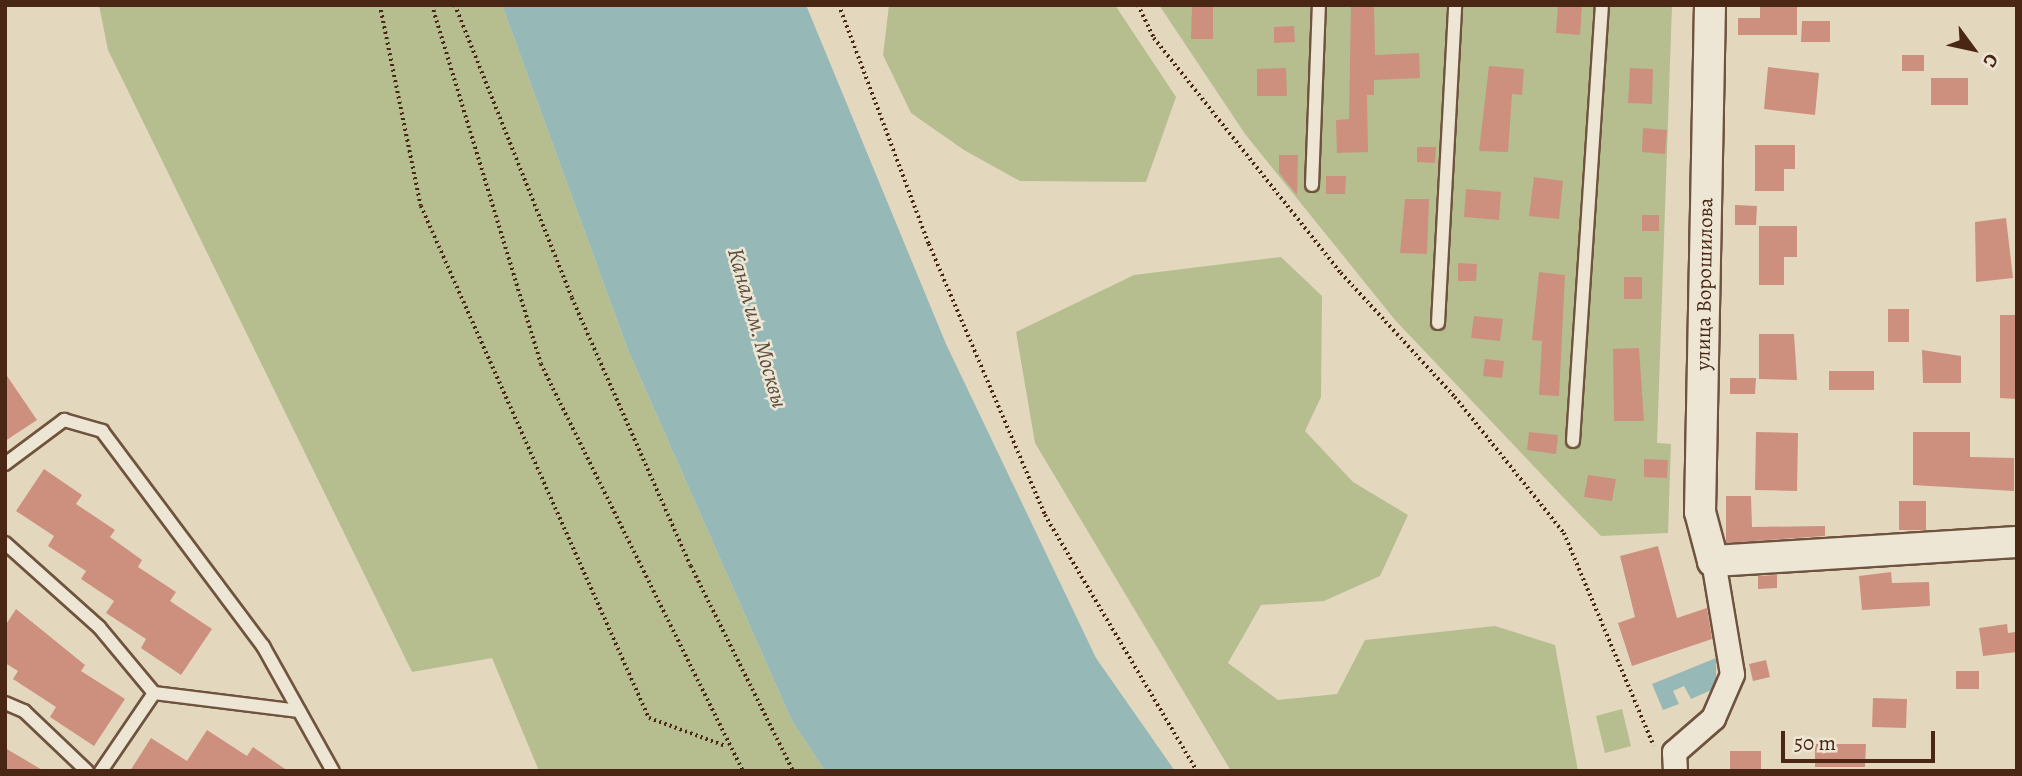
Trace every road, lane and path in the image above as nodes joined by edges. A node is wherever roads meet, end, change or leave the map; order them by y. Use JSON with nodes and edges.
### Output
{"nodes":[{"id":1,"x":380,"y":5,"type":"edge"},
{"id":2,"x":432,"y":5,"type":"edge"},
{"id":3,"x":455,"y":5,"type":"edge"},
{"id":4,"x":839,"y":5,"type":"edge"},
{"id":5,"x":1138,"y":5,"type":"edge"},
{"id":6,"x":1319,"y":5,"type":"edge"},
{"id":7,"x":1455,"y":5,"type":"edge"},
{"id":8,"x":1602,"y":5,"type":"edge"},
{"id":9,"x":1710,"y":5,"type":"edge"},
{"id":10,"x":1312,"y":185,"type":"dead end"},
{"id":11,"x":1438,"y":323,"type":"dead end"},
{"id":12,"x":1573,"y":442,"type":"dead end"},
{"id":13,"x":5,"y":464,"type":"edge"},
{"id":14,"x":2017,"y":542,"type":"edge"},
{"id":15,"x":5,"y":543,"type":"edge"},
{"id":16,"x":1713,"y":561,"type":"junction"},
{"id":17,"x":154,"y":693,"type":"junction"},
{"id":18,"x":5,"y":704,"type":"edge"},
{"id":19,"x":299,"y":711,"type":"junction"},
{"id":20,"x":726,"y":746,"type":"junction"},
{"id":21,"x":1657,"y":750,"type":"dead end"},
{"id":22,"x":87,"y":771,"type":"edge"},
{"id":23,"x":101,"y":771,"type":"edge"},
{"id":24,"x":333,"y":771,"type":"edge"},
{"id":25,"x":743,"y":771,"type":"edge"},
{"id":26,"x":793,"y":771,"type":"edge"},
{"id":27,"x":1197,"y":771,"type":"edge"},
{"id":28,"x":1675,"y":771,"type":"edge"}],
"edges":[{"from":1,"to":20,"type":"path"},
{"from":2,"to":20,"type":"path"},
{"from":3,"to":26,"type":"path"},
{"from":4,"to":27,"type":"path"},
{"from":5,"to":21,"type":"path"},
{"from":6,"to":10,"type":"lane"},
{"from":7,"to":11,"type":"lane"},
{"from":8,"to":12,"type":"lane"},
{"from":9,"to":16,"type":"street","name":"улица Ворошилова"},
{"from":13,"to":19,"type":"lane"},
{"from":14,"to":16,"type":"street"},
{"from":15,"to":17,"type":"lane"},
{"from":16,"to":28,"type":"street"},
{"from":17,"to":19,"type":"lane"},
{"from":17,"to":23,"type":"lane"},
{"from":18,"to":22,"type":"lane"},
{"from":19,"to":24,"type":"lane"},
{"from":20,"to":25,"type":"path"}]}
